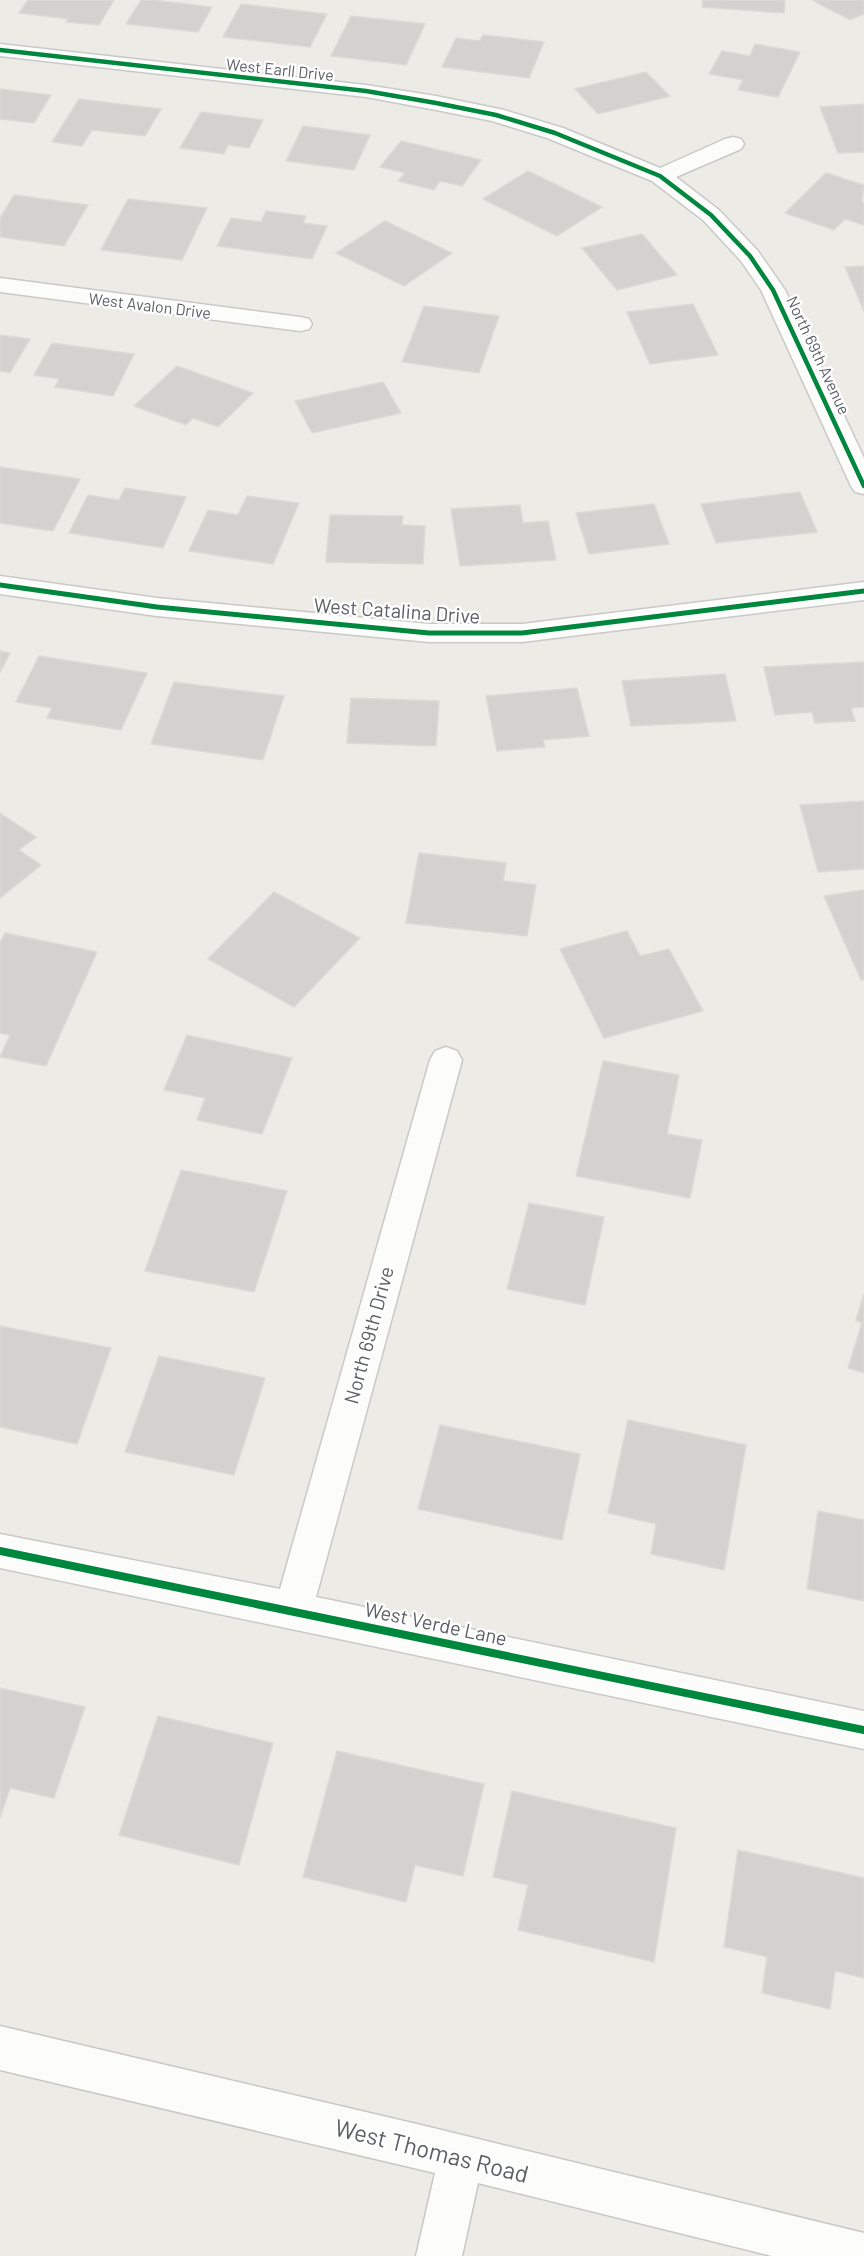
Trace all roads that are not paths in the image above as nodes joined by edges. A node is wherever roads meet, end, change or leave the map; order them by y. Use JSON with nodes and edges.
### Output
{"nodes":[{"id":1,"x":0,"y":50,"type":"edge"},
{"id":2,"x":555,"y":133,"type":"joint"},
{"id":3,"x":733,"y":144,"type":"dead end"},
{"id":4,"x":660,"y":176,"type":"junction"},
{"id":5,"x":0,"y":285,"type":"edge"},
{"id":6,"x":300,"y":324,"type":"dead end"},
{"id":7,"x":864,"y":486,"type":"edge"},
{"id":8,"x":0,"y":585,"type":"edge"},
{"id":9,"x":864,"y":591,"type":"edge"},
{"id":10,"x":446,"y":1060,"type":"dead end"},
{"id":11,"x":0,"y":1551,"type":"edge"},
{"id":12,"x":293,"y":1610,"type":"junction"},
{"id":13,"x":864,"y":1730,"type":"edge"},
{"id":14,"x":0,"y":2048,"type":"edge"},
{"id":15,"x":460,"y":2157,"type":"junction"},
{"id":16,"x":439,"y":2256,"type":"edge"},
{"id":17,"x":864,"y":2256,"type":"edge"}],
"edges":[{"from":1,"to":2,"type":"street","name":"West Earll Drive"},
{"from":2,"to":4,"type":"street","name":"North 69th Avenue"},
{"from":3,"to":4,"type":"street"},
{"from":4,"to":7,"type":"street","name":"North 69th Avenue"},
{"from":5,"to":6,"type":"street","name":"West Avalon Drive"},
{"from":8,"to":9,"type":"street","name":"West Catalina Drive"},
{"from":10,"to":12,"type":"street","name":"North 69th Drive"},
{"from":11,"to":12,"type":"street","name":"West Verde Lane"},
{"from":12,"to":13,"type":"street","name":"West Verde Lane"},
{"from":14,"to":15,"type":"street","name":"West Thomas Road"},
{"from":15,"to":16,"type":"street"},
{"from":15,"to":17,"type":"street","name":"West Thomas Road"}]}
